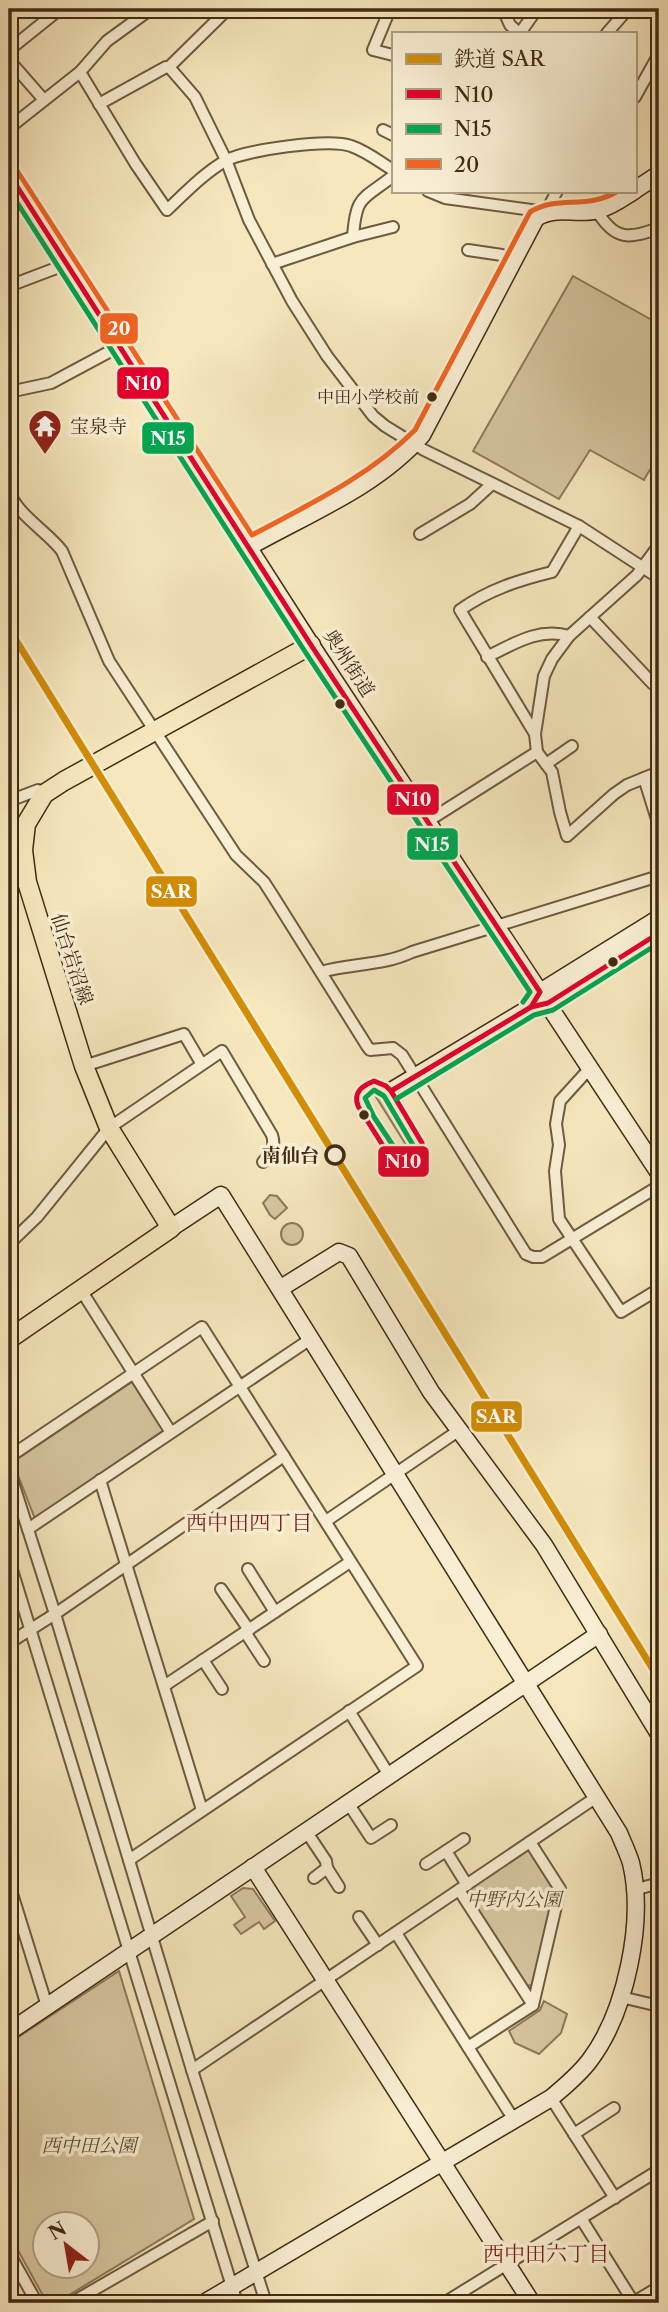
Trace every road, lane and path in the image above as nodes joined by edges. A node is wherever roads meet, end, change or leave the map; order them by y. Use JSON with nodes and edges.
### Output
{"nodes":[{"id":1,"x":60,"y":9,"type":"edge"},
{"id":2,"x":151,"y":9,"type":"edge"},
{"id":3,"x":228,"y":9,"type":"edge"},
{"id":4,"x":390,"y":9,"type":"edge"},
{"id":5,"x":509,"y":9,"type":"edge"},
{"id":6,"x":537,"y":9,"type":"edge"},
{"id":7,"x":628,"y":9,"type":"edge"},
{"id":8,"x":518,"y":32,"type":"edge"},
{"id":9,"x":520,"y":32,"type":"edge"},
{"id":10,"x":608,"y":32,"type":"edge"},
{"id":11,"x":9,"y":50,"type":"edge"},
{"id":12,"x":659,"y":54,"type":"edge"},
{"id":13,"x":392,"y":55,"type":"edge"},
{"id":14,"x":9,"y":60,"type":"edge"},
{"id":15,"x":169,"y":67,"type":"junction"},
{"id":16,"x":80,"y":72,"type":"junction"},
{"id":17,"x":655,"y":73,"type":"edge"},
{"id":18,"x":636,"y":96,"type":"edge"},
{"id":19,"x":44,"y":100,"type":"junction"},
{"id":20,"x":99,"y":104,"type":"junction"},
{"id":21,"x":9,"y":128,"type":"edge"},
{"id":22,"x":226,"y":160,"type":"junction"},
{"id":23,"x":392,"y":169,"type":"edge"},
{"id":24,"x":9,"y":174,"type":"edge"},
{"id":25,"x":659,"y":174,"type":"edge"},
{"id":26,"x":392,"y":177,"type":"edge"},
{"id":27,"x":636,"y":189,"type":"edge"},
{"id":28,"x":430,"y":192,"type":"edge"},
{"id":29,"x":556,"y":192,"type":"edge"},
{"id":30,"x":631,"y":192,"type":"edge"},
{"id":31,"x":597,"y":211,"type":"junction"},
{"id":32,"x":545,"y":212,"type":"junction"},
{"id":33,"x":393,"y":227,"type":"dead end"},
{"id":34,"x":659,"y":228,"type":"edge"},
{"id":35,"x":354,"y":237,"type":"junction"},
{"id":36,"x":468,"y":250,"type":"dead end"},
{"id":37,"x":67,"y":264,"type":"junction"},
{"id":38,"x":272,"y":264,"type":"junction"},
{"id":39,"x":510,"y":265,"type":"junction"},
{"id":40,"x":9,"y":286,"type":"edge"},
{"id":41,"x":120,"y":346,"type":"junction"},
{"id":42,"x":9,"y":392,"type":"edge"},
{"id":43,"x":414,"y":444,"type":"junction"},
{"id":44,"x":492,"y":484,"type":"junction"},
{"id":45,"x":9,"y":491,"type":"edge"},
{"id":46,"x":579,"y":526,"type":"junction"},
{"id":47,"x":420,"y":534,"type":"dead end"},
{"id":48,"x":659,"y":545,"type":"edge"},
{"id":49,"x":249,"y":547,"type":"junction"},
{"id":50,"x":642,"y":566,"type":"junction"},
{"id":51,"x":659,"y":578,"type":"edge"},
{"id":52,"x":590,"y":617,"type":"junction"},
{"id":53,"x":569,"y":636,"type":"junction"},
{"id":54,"x":311,"y":645,"type":"junction"},
{"id":55,"x":487,"y":657,"type":"junction"},
{"id":56,"x":653,"y":684,"type":"dead end"},
{"id":57,"x":155,"y":730,"type":"junction"},
{"id":58,"x":535,"y":734,"type":"junction"},
{"id":59,"x":572,"y":746,"type":"dead end"},
{"id":60,"x":537,"y":752,"type":"junction"},
{"id":61,"x":546,"y":764,"type":"junction"},
{"id":62,"x":659,"y":772,"type":"edge"},
{"id":63,"x":644,"y":778,"type":"junction"},
{"id":64,"x":44,"y":794,"type":"junction"},
{"id":65,"x":9,"y":801,"type":"edge"},
{"id":66,"x":428,"y":821,"type":"junction"},
{"id":67,"x":659,"y":826,"type":"edge"},
{"id":68,"x":659,"y":876,"type":"edge"},
{"id":69,"x":659,"y":918,"type":"edge"},
{"id":70,"x":497,"y":928,"type":"junction"},
{"id":71,"x":659,"y":933,"type":"edge"},
{"id":72,"x":321,"y":972,"type":"junction"},
{"id":73,"x":544,"y":998,"type":"junction"},
{"id":74,"x":201,"y":1063,"type":"junction"},
{"id":75,"x":84,"y":1066,"type":"junction"},
{"id":76,"x":590,"y":1068,"type":"junction"},
{"id":77,"x":415,"y":1076,"type":"junction"},
{"id":78,"x":391,"y":1091,"type":"dead end"},
{"id":79,"x":109,"y":1128,"type":"junction"},
{"id":80,"x":263,"y":1162,"type":"dead end"},
{"id":81,"x":659,"y":1173,"type":"edge"},
{"id":82,"x":659,"y":1186,"type":"edge"},
{"id":83,"x":172,"y":1228,"type":"junction"},
{"id":84,"x":574,"y":1238,"type":"junction"},
{"id":85,"x":9,"y":1244,"type":"edge"},
{"id":86,"x":281,"y":1288,"type":"junction"},
{"id":87,"x":659,"y":1289,"type":"edge"},
{"id":88,"x":81,"y":1290,"type":"junction"},
{"id":89,"x":312,"y":1338,"type":"junction"},
{"id":90,"x":9,"y":1339,"type":"edge"},
{"id":91,"x":133,"y":1372,"type":"junction"},
{"id":92,"x":239,"y":1385,"type":"junction"},
{"id":93,"x":458,"y":1431,"type":"junction"},
{"id":94,"x":170,"y":1432,"type":"junction"},
{"id":95,"x":9,"y":1457,"type":"edge"},
{"id":96,"x":284,"y":1457,"type":"junction"},
{"id":97,"x":9,"y":1470,"type":"edge"},
{"id":98,"x":396,"y":1475,"type":"junction"},
{"id":99,"x":100,"y":1480,"type":"junction"},
{"id":100,"x":326,"y":1521,"type":"junction"},
{"id":101,"x":28,"y":1529,"type":"junction"},
{"id":102,"x":9,"y":1560,"type":"edge"},
{"id":103,"x":350,"y":1562,"type":"junction"},
{"id":104,"x":126,"y":1565,"type":"junction"},
{"id":105,"x":248,"y":1569,"type":"dead end"},
{"id":106,"x":221,"y":1589,"type":"dead end"},
{"id":107,"x":275,"y":1612,"type":"junction"},
{"id":108,"x":55,"y":1614,"type":"junction"},
{"id":109,"x":31,"y":1630,"type":"junction"},
{"id":110,"x":247,"y":1631,"type":"junction"},
{"id":111,"x":599,"y":1634,"type":"junction"},
{"id":112,"x":9,"y":1643,"type":"edge"},
{"id":113,"x":203,"y":1660,"type":"junction"},
{"id":114,"x":264,"y":1661,"type":"dead end"},
{"id":115,"x":526,"y":1682,"type":"junction"},
{"id":116,"x":164,"y":1686,"type":"junction"},
{"id":117,"x":222,"y":1689,"type":"dead end"},
{"id":118,"x":349,"y":1711,"type":"junction"},
{"id":119,"x":659,"y":1734,"type":"edge"},
{"id":120,"x":389,"y":1775,"type":"junction"},
{"id":121,"x":598,"y":1796,"type":"junction"},
{"id":122,"x":348,"y":1803,"type":"junction"},
{"id":123,"x":202,"y":1810,"type":"junction"},
{"id":124,"x":391,"y":1825,"type":"dead end"},
{"id":125,"x":306,"y":1831,"type":"junction"},
{"id":126,"x":464,"y":1839,"type":"dead end"},
{"id":127,"x":530,"y":1842,"type":"junction"},
{"id":128,"x":446,"y":1851,"type":"junction"},
{"id":129,"x":129,"y":1860,"type":"junction"},
{"id":130,"x":426,"y":1864,"type":"dead end"},
{"id":131,"x":253,"y":1867,"type":"junction"},
{"id":132,"x":327,"y":1868,"type":"junction"},
{"id":133,"x":314,"y":1878,"type":"dead end"},
{"id":134,"x":659,"y":1883,"type":"edge"},
{"id":135,"x":9,"y":1884,"type":"edge"},
{"id":136,"x":339,"y":1887,"type":"dead end"},
{"id":137,"x":463,"y":1887,"type":"junction"},
{"id":138,"x":634,"y":1890,"type":"junction"},
{"id":139,"x":13,"y":1913,"type":"edge"},
{"id":140,"x":359,"y":1917,"type":"dead end"},
{"id":141,"x":396,"y":1933,"type":"junction"},
{"id":142,"x":152,"y":1935,"type":"junction"},
{"id":143,"x":378,"y":1945,"type":"junction"},
{"id":144,"x":128,"y":1951,"type":"junction"},
{"id":145,"x":326,"y":1980,"type":"junction"},
{"id":146,"x":621,"y":1997,"type":"junction"},
{"id":147,"x":533,"y":2005,"type":"junction"},
{"id":148,"x":47,"y":2006,"type":"junction"},
{"id":149,"x":659,"y":2006,"type":"edge"},
{"id":150,"x":9,"y":2032,"type":"edge"},
{"id":151,"x":468,"y":2047,"type":"junction"},
{"id":152,"x":192,"y":2070,"type":"junction"},
{"id":153,"x":551,"y":2098,"type":"junction"},
{"id":154,"x":614,"y":2108,"type":"dead end"},
{"id":155,"x":513,"y":2119,"type":"junction"},
{"id":156,"x":574,"y":2134,"type":"junction"},
{"id":157,"x":442,"y":2161,"type":"junction"},
{"id":158,"x":659,"y":2170,"type":"edge"},
{"id":159,"x":615,"y":2198,"type":"junction"},
{"id":160,"x":582,"y":2220,"type":"junction"},
{"id":161,"x":213,"y":2221,"type":"junction"},
{"id":162,"x":9,"y":2253,"type":"edge"},
{"id":163,"x":508,"y":2266,"type":"junction"},
{"id":164,"x":257,"y":2273,"type":"junction"},
{"id":165,"x":232,"y":2287,"type":"junction"},
{"id":166,"x":659,"y":2287,"type":"edge"},
{"id":167,"x":37,"y":2303,"type":"edge"},
{"id":168,"x":71,"y":2303,"type":"edge"},
{"id":169,"x":204,"y":2303,"type":"edge"},
{"id":170,"x":237,"y":2303,"type":"edge"},
{"id":171,"x":266,"y":2303,"type":"edge"},
{"id":172,"x":444,"y":2303,"type":"edge"},
{"id":173,"x":532,"y":2303,"type":"edge"},
{"id":174,"x":634,"y":2303,"type":"edge"}],
"edges":[{"from":1,"to":11,"type":"street"},
{"from":2,"to":16,"type":"street"},
{"from":3,"to":15,"type":"street"},
{"from":4,"to":13,"type":"street"},
{"from":5,"to":8,"type":"street"},
{"from":6,"to":9,"type":"street"},
{"from":7,"to":10,"type":"street"},
{"from":12,"to":17,"type":"street"},
{"from":14,"to":19,"type":"street"},
{"from":15,"to":20,"type":"street"},
{"from":15,"to":22,"type":"street"},
{"from":16,"to":19,"type":"street"},
{"from":16,"to":20,"type":"street"},
{"from":17,"to":18,"type":"street"},
{"from":19,"to":21,"type":"street"},
{"from":20,"to":22,"type":"street"},
{"from":22,"to":23,"type":"street"},
{"from":22,"to":38,"type":"street"},
{"from":24,"to":37,"type":"street","name":"奥州街道"},
{"from":25,"to":27,"type":"street"},
{"from":26,"to":35,"type":"street"},
{"from":28,"to":32,"type":"street"},
{"from":29,"to":32,"type":"street"},
{"from":30,"to":31,"type":"street"},
{"from":31,"to":32,"type":"street"},
{"from":31,"to":34,"type":"street"},
{"from":32,"to":39,"type":"street"},
{"from":33,"to":35,"type":"street"},
{"from":35,"to":38,"type":"street"},
{"from":36,"to":39,"type":"street"},
{"from":37,"to":40,"type":"street"},
{"from":37,"to":41,"type":"street","name":"奥州街道"},
{"from":38,"to":43,"type":"street"},
{"from":39,"to":43,"type":"street"},
{"from":41,"to":42,"type":"street"},
{"from":41,"to":49,"type":"street","name":"奥州街道"},
{"from":43,"to":44,"type":"street"},
{"from":43,"to":49,"type":"street"},
{"from":44,"to":46,"type":"street"},
{"from":44,"to":47,"type":"street"},
{"from":45,"to":57,"type":"street"},
{"from":46,"to":50,"type":"street"},
{"from":46,"to":55,"type":"street"},
{"from":48,"to":50,"type":"street"},
{"from":49,"to":54,"type":"street","name":"奥州街道"},
{"from":50,"to":51,"type":"street"},
{"from":50,"to":52,"type":"street"},
{"from":52,"to":53,"type":"street"},
{"from":52,"to":56,"type":"street"},
{"from":53,"to":55,"type":"street"},
{"from":53,"to":58,"type":"street"},
{"from":54,"to":57,"type":"main road","name":"仙台岩沼線"},
{"from":54,"to":66,"type":"street","name":"奥州街道"},
{"from":55,"to":58,"type":"street"},
{"from":57,"to":64,"type":"main road","name":"仙台岩沼線"},
{"from":57,"to":72,"type":"street"},
{"from":58,"to":60,"type":"street"},
{"from":59,"to":61,"type":"street"},
{"from":60,"to":61,"type":"street"},
{"from":60,"to":66,"type":"street"},
{"from":61,"to":63,"type":"street"},
{"from":62,"to":63,"type":"street"},
{"from":63,"to":67,"type":"street"},
{"from":64,"to":65,"type":"street"},
{"from":64,"to":75,"type":"main road","name":"仙台岩沼線"},
{"from":66,"to":70,"type":"street","name":"奥州街道"},
{"from":68,"to":70,"type":"street"},
{"from":69,"to":73,"type":"street"},
{"from":70,"to":72,"type":"street"},
{"from":70,"to":73,"type":"street","name":"奥州街道"},
{"from":71,"to":73,"type":"street"},
{"from":72,"to":77,"type":"street"},
{"from":73,"to":76,"type":"street","name":"奥州街道"},
{"from":73,"to":77,"type":"street"},
{"from":74,"to":75,"type":"street"},
{"from":74,"to":79,"type":"street"},
{"from":74,"to":80,"type":"street"},
{"from":75,"to":79,"type":"main road","name":"仙台岩沼線"},
{"from":76,"to":81,"type":"street","name":"奥州街道"},
{"from":76,"to":84,"type":"street"},
{"from":77,"to":78,"type":"street"},
{"from":77,"to":84,"type":"street"},
{"from":79,"to":83,"type":"main road","name":"仙台岩沼線"},
{"from":79,"to":85,"type":"street"},
{"from":82,"to":84,"type":"street"},
{"from":83,"to":86,"type":"street"},
{"from":83,"to":88,"type":"main road"},
{"from":84,"to":87,"type":"street"},
{"from":86,"to":89,"type":"street"},
{"from":86,"to":93,"type":"street"},
{"from":88,"to":90,"type":"main road"},
{"from":88,"to":91,"type":"street"},
{"from":89,"to":92,"type":"street"},
{"from":89,"to":98,"type":"street"},
{"from":91,"to":92,"type":"street"},
{"from":91,"to":94,"type":"street"},
{"from":91,"to":95,"type":"street"},
{"from":92,"to":94,"type":"street"},
{"from":92,"to":96,"type":"street"},
{"from":93,"to":98,"type":"street"},
{"from":93,"to":111,"type":"street"},
{"from":94,"to":99,"type":"street"},
{"from":96,"to":100,"type":"street"},
{"from":96,"to":104,"type":"street"},
{"from":97,"to":101,"type":"street"},
{"from":98,"to":100,"type":"street"},
{"from":98,"to":115,"type":"street"},
{"from":99,"to":101,"type":"street"},
{"from":99,"to":104,"type":"street"},
{"from":100,"to":103,"type":"street"},
{"from":101,"to":108,"type":"street"},
{"from":102,"to":109,"type":"street"},
{"from":103,"to":107,"type":"street"},
{"from":103,"to":118,"type":"street"},
{"from":104,"to":108,"type":"street"},
{"from":104,"to":116,"type":"street"},
{"from":105,"to":107,"type":"street"},
{"from":106,"to":110,"type":"street"},
{"from":107,"to":110,"type":"street"},
{"from":108,"to":109,"type":"street"},
{"from":108,"to":129,"type":"street"},
{"from":109,"to":112,"type":"street"},
{"from":109,"to":144,"type":"street"},
{"from":110,"to":113,"type":"street"},
{"from":110,"to":114,"type":"street"},
{"from":111,"to":115,"type":"street"},
{"from":111,"to":119,"type":"street"},
{"from":113,"to":116,"type":"street"},
{"from":113,"to":117,"type":"street"},
{"from":115,"to":120,"type":"street"},
{"from":115,"to":121,"type":"street"},
{"from":116,"to":123,"type":"street"},
{"from":118,"to":120,"type":"street"},
{"from":118,"to":123,"type":"street"},
{"from":120,"to":122,"type":"street"},
{"from":121,"to":127,"type":"street"},
{"from":121,"to":138,"type":"street"},
{"from":122,"to":124,"type":"street"},
{"from":122,"to":125,"type":"street"},
{"from":123,"to":129,"type":"street"},
{"from":125,"to":131,"type":"street"},
{"from":125,"to":132,"type":"street"},
{"from":126,"to":128,"type":"street"},
{"from":127,"to":137,"type":"street"},
{"from":127,"to":147,"type":"street"},
{"from":128,"to":130,"type":"street"},
{"from":128,"to":137,"type":"street"},
{"from":129,"to":142,"type":"street"},
{"from":131,"to":142,"type":"street"},
{"from":131,"to":145,"type":"street"},
{"from":132,"to":133,"type":"street"},
{"from":132,"to":136,"type":"street"},
{"from":134,"to":138,"type":"street"},
{"from":135,"to":139,"type":"street"},
{"from":137,"to":141,"type":"street"},
{"from":137,"to":147,"type":"street"},
{"from":138,"to":146,"type":"street"},
{"from":139,"to":148,"type":"street"},
{"from":140,"to":143,"type":"street"},
{"from":141,"to":143,"type":"street"},
{"from":141,"to":151,"type":"street"},
{"from":142,"to":144,"type":"street"},
{"from":142,"to":152,"type":"street"},
{"from":143,"to":145,"type":"street"},
{"from":144,"to":148,"type":"street"},
{"from":144,"to":161,"type":"street"},
{"from":145,"to":152,"type":"street"},
{"from":145,"to":157,"type":"street"},
{"from":146,"to":149,"type":"street"},
{"from":146,"to":153,"type":"street"},
{"from":147,"to":151,"type":"street"},
{"from":148,"to":150,"type":"street"},
{"from":151,"to":155,"type":"street"},
{"from":152,"to":164,"type":"street"},
{"from":153,"to":155,"type":"street"},
{"from":153,"to":156,"type":"street"},
{"from":154,"to":156,"type":"street"},
{"from":155,"to":157,"type":"street"},
{"from":156,"to":159,"type":"street"},
{"from":157,"to":163,"type":"street"},
{"from":157,"to":164,"type":"street"},
{"from":158,"to":159,"type":"street"},
{"from":159,"to":160,"type":"street"},
{"from":160,"to":163,"type":"street"},
{"from":160,"to":174,"type":"street"},
{"from":161,"to":165,"type":"street"},
{"from":161,"to":168,"type":"street"},
{"from":162,"to":167,"type":"street"},
{"from":163,"to":172,"type":"street"},
{"from":163,"to":173,"type":"street"},
{"from":164,"to":165,"type":"street"},
{"from":164,"to":171,"type":"street"},
{"from":165,"to":169,"type":"street"},
{"from":165,"to":170,"type":"street"},
{"from":166,"to":174,"type":"street"}]}
